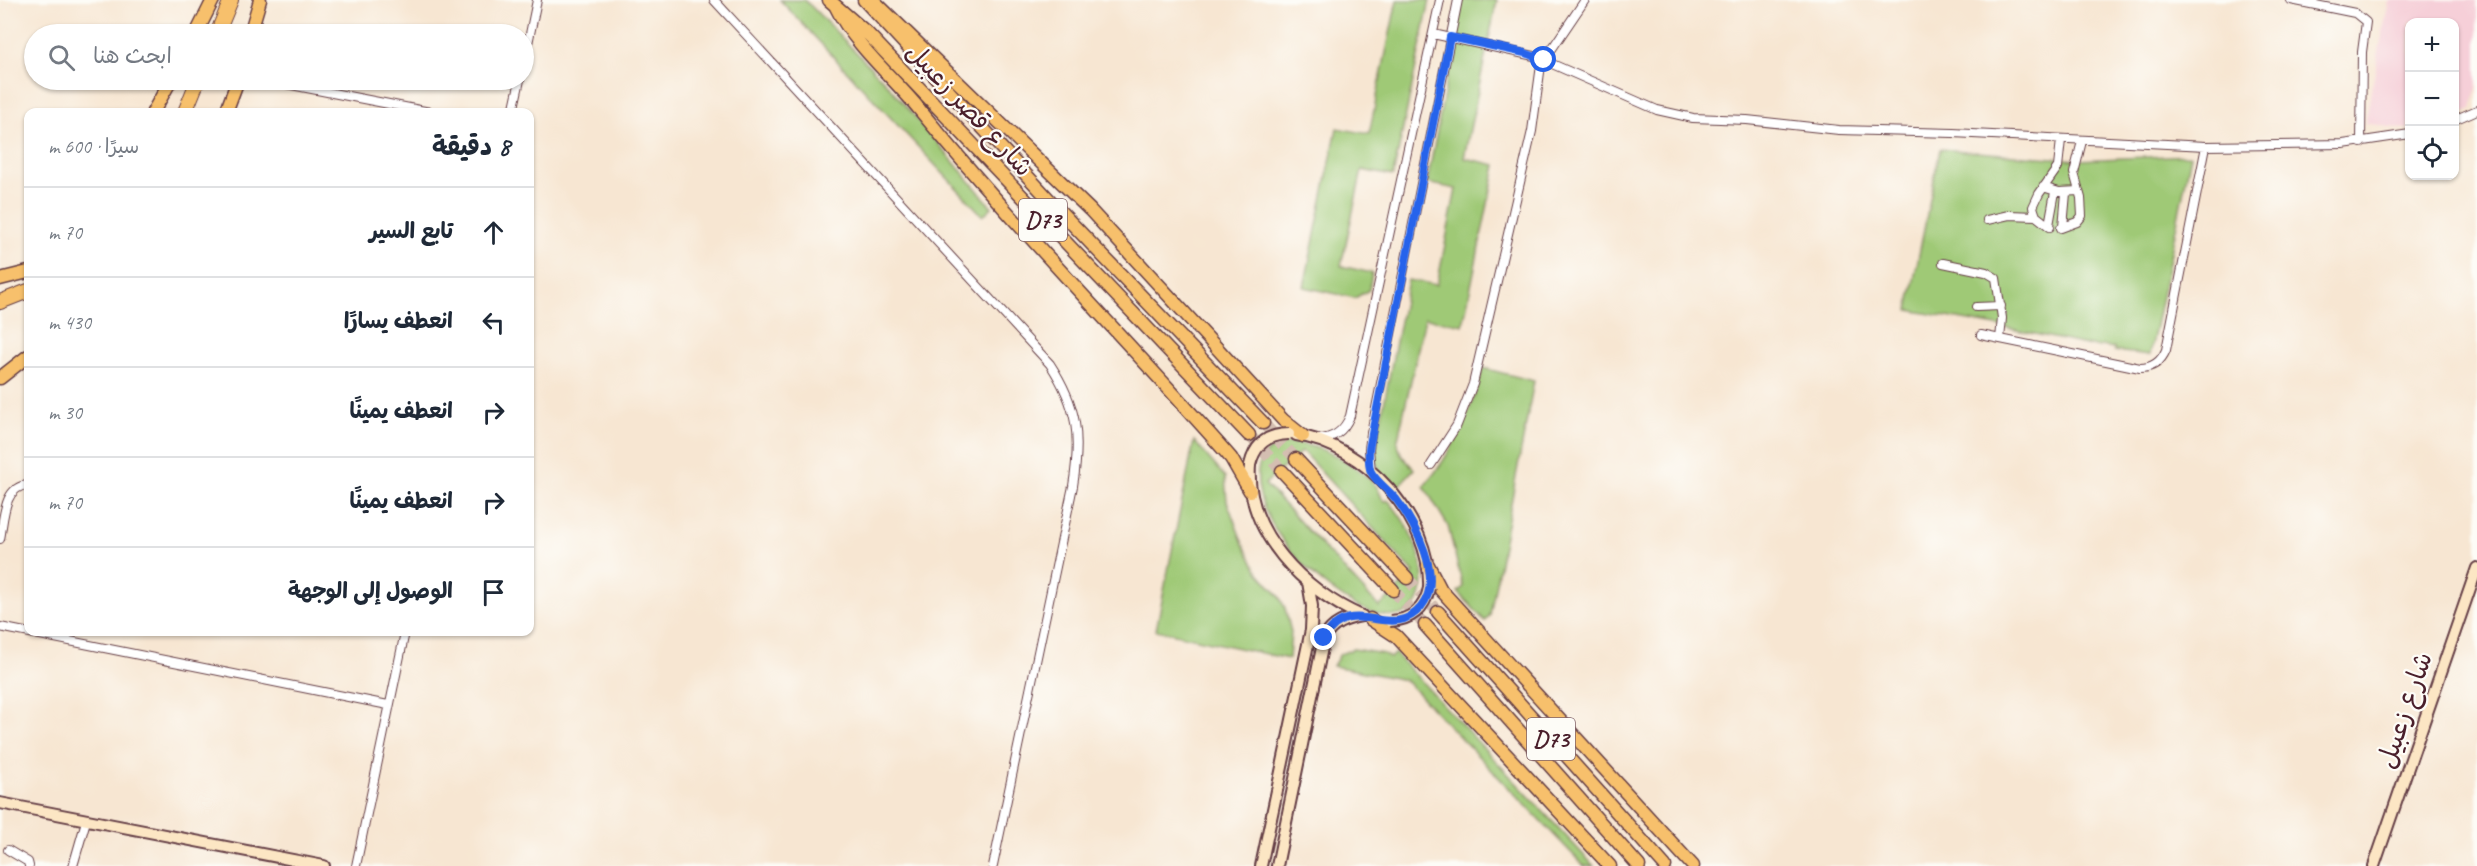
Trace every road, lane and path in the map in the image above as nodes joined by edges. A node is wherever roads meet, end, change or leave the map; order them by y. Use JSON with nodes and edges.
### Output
{"nodes":[{"id":1,"x":213,"y":0,"type":"edge"},
{"id":2,"x":231,"y":0,"type":"edge"},
{"id":3,"x":260,"y":0,"type":"edge"},
{"id":4,"x":537,"y":0,"type":"edge"},
{"id":5,"x":714,"y":0,"type":"edge"},
{"id":6,"x":864,"y":0,"type":"edge"},
{"id":7,"x":873,"y":0,"type":"edge"},
{"id":8,"x":1440,"y":0,"type":"edge"},
{"id":9,"x":1458,"y":0,"type":"edge"},
{"id":10,"x":1585,"y":0,"type":"edge"},
{"id":11,"x":2291,"y":0,"type":"edge"},
{"id":12,"x":833,"y":4,"type":"edge"},
{"id":13,"x":201,"y":24,"type":"edge"},
{"id":14,"x":221,"y":24,"type":"edge"},
{"id":15,"x":253,"y":24,"type":"edge"},
{"id":16,"x":532,"y":24,"type":"edge"},
{"id":17,"x":1433,"y":34,"type":"junction"},
{"id":18,"x":1450,"y":37,"type":"junction"},
{"id":19,"x":1544,"y":60,"type":"junction"},
{"id":20,"x":165,"y":90,"type":"edge"},
{"id":21,"x":194,"y":90,"type":"edge"},
{"id":22,"x":234,"y":90,"type":"edge"},
{"id":23,"x":321,"y":90,"type":"edge"},
{"id":24,"x":518,"y":90,"type":"edge"},
{"id":25,"x":155,"y":108,"type":"edge"},
{"id":26,"x":187,"y":108,"type":"edge"},
{"id":27,"x":227,"y":108,"type":"edge"},
{"id":28,"x":410,"y":108,"type":"edge"},
{"id":29,"x":514,"y":108,"type":"edge"},
{"id":30,"x":2477,"y":110,"type":"edge"},
{"id":31,"x":2459,"y":118,"type":"edge"},
{"id":32,"x":2405,"y":135,"type":"edge"},
{"id":33,"x":2061,"y":140,"type":"junction"},
{"id":34,"x":2082,"y":141,"type":"junction"},
{"id":35,"x":2361,"y":143,"type":"junction"},
{"id":36,"x":2206,"y":146,"type":"junction"},
{"id":37,"x":2043,"y":187,"type":"junction"},
{"id":38,"x":2079,"y":191,"type":"junction"},
{"id":39,"x":2055,"y":192,"type":"junction"},
{"id":40,"x":2066,"y":193,"type":"junction"},
{"id":41,"x":2036,"y":216,"type":"junction"},
{"id":42,"x":1987,"y":220,"type":"dead end"},
{"id":43,"x":1943,"y":263,"type":"dead end"},
{"id":44,"x":24,"y":273,"type":"edge"},
{"id":45,"x":0,"y":279,"type":"edge"},
{"id":46,"x":24,"y":293,"type":"edge"},
{"id":47,"x":0,"y":302,"type":"edge"},
{"id":48,"x":2001,"y":306,"type":"junction"},
{"id":49,"x":1976,"y":307,"type":"dead end"},
{"id":50,"x":1981,"y":335,"type":"dead end"},
{"id":51,"x":2000,"y":339,"type":"junction"},
{"id":52,"x":24,"y":359,"type":"edge"},
{"id":53,"x":0,"y":378,"type":"edge"},
{"id":54,"x":1263,"y":423,"type":"tunnel mouth"},
{"id":55,"x":1249,"y":435,"type":"tunnel mouth"},
{"id":56,"x":1308,"y":437,"type":"junction"},
{"id":57,"x":1296,"y":459,"type":"tunnel mouth"},
{"id":58,"x":1431,"y":465,"type":"dead end"},
{"id":59,"x":1282,"y":471,"type":"tunnel mouth"},
{"id":60,"x":1371,"y":473,"type":"junction"},
{"id":61,"x":24,"y":486,"type":"edge"},
{"id":62,"x":1250,"y":491,"type":"junction"},
{"id":63,"x":0,"y":539,"type":"edge"},
{"id":64,"x":1428,"y":566,"type":"junction"},
{"id":65,"x":2477,"y":568,"type":"edge"},
{"id":66,"x":1407,"y":578,"type":"tunnel mouth"},
{"id":67,"x":1308,"y":582,"type":"junction"},
{"id":68,"x":1393,"y":590,"type":"tunnel mouth"},
{"id":69,"x":1438,"y":612,"type":"tunnel mouth"},
{"id":70,"x":1366,"y":617,"type":"junction"},
{"id":71,"x":1425,"y":625,"type":"tunnel mouth"},
{"id":72,"x":0,"y":627,"type":"edge"},
{"id":73,"x":24,"y":632,"type":"edge"},
{"id":74,"x":45,"y":636,"type":"edge"},
{"id":75,"x":404,"y":636,"type":"edge"},
{"id":76,"x":388,"y":705,"type":"junction"},
{"id":77,"x":0,"y":803,"type":"edge"},
{"id":78,"x":86,"y":821,"type":"junction"},
{"id":79,"x":8,"y":850,"type":"dead end"},
{"id":80,"x":29,"y":866,"type":"edge"},
{"id":81,"x":73,"y":866,"type":"edge"},
{"id":82,"x":324,"y":866,"type":"edge"},
{"id":83,"x":356,"y":866,"type":"edge"},
{"id":84,"x":993,"y":866,"type":"edge"},
{"id":85,"x":1260,"y":866,"type":"edge"},
{"id":86,"x":1267,"y":866,"type":"edge"},
{"id":87,"x":1277,"y":866,"type":"edge"},
{"id":88,"x":1610,"y":866,"type":"edge"},
{"id":89,"x":1640,"y":866,"type":"edge"},
{"id":90,"x":1665,"y":866,"type":"edge"},
{"id":91,"x":1694,"y":866,"type":"edge"},
{"id":92,"x":2374,"y":866,"type":"edge"}],
"edges":[{"from":1,"to":13,"type":"main road"},
{"from":2,"to":14,"type":"highway"},
{"from":3,"to":15,"type":"main road"},
{"from":4,"to":16,"type":"street"},
{"from":5,"to":84,"type":"street"},
{"from":6,"to":54,"type":"main road","name":"شارع قصر زعبيل","number":"D73"},
{"from":7,"to":56,"type":"main road"},
{"from":8,"to":17,"type":"street"},
{"from":9,"to":18,"type":"street"},
{"from":10,"to":19,"type":"street"},
{"from":11,"to":35,"type":"street"},
{"from":12,"to":55,"type":"main road","name":"شارع قصر زعبيل","number":"D73"},
{"from":12,"to":62,"type":"main road"},
{"from":17,"to":18,"type":"street"},
{"from":17,"to":56,"type":"street"},
{"from":18,"to":19,"type":"street"},
{"from":18,"to":60,"type":"street"},
{"from":19,"to":33,"type":"street"},
{"from":19,"to":58,"type":"street"},
{"from":20,"to":25,"type":"main road"},
{"from":21,"to":26,"type":"highway"},
{"from":22,"to":27,"type":"main road"},
{"from":23,"to":28,"type":"street"},
{"from":24,"to":29,"type":"street"},
{"from":30,"to":31,"type":"street"},
{"from":32,"to":35,"type":"street"},
{"from":33,"to":34,"type":"street"},
{"from":33,"to":37,"type":"street"},
{"from":34,"to":36,"type":"street"},
{"from":34,"to":38,"type":"street"},
{"from":35,"to":36,"type":"street"},
{"from":36,"to":51,"type":"street"},
{"from":37,"to":39,"type":"street"},
{"from":37,"to":41,"type":"street"},
{"from":38,"to":40,"type":"street"},
{"from":38,"to":40,"type":"street"},
{"from":39,"to":40,"type":"street"},
{"from":39,"to":41,"type":"street"},
{"from":41,"to":42,"type":"street"},
{"from":43,"to":48,"type":"street"},
{"from":44,"to":45,"type":"main road"},
{"from":46,"to":47,"type":"highway"},
{"from":48,"to":49,"type":"street"},
{"from":48,"to":51,"type":"street"},
{"from":50,"to":51,"type":"street"},
{"from":52,"to":53,"type":"main road"},
{"from":56,"to":60,"type":"street"},
{"from":56,"to":62,"type":"street","bridge":true},
{"from":57,"to":66,"type":"main road"},
{"from":59,"to":68,"type":"main road"},
{"from":60,"to":64,"type":"street"},
{"from":61,"to":63,"type":"street"},
{"from":62,"to":67,"type":"street"},
{"from":64,"to":70,"type":"street","bridge":true},
{"from":64,"to":91,"type":"main road"},
{"from":65,"to":92,"type":"street","name":"شارع زعبيل"},
{"from":67,"to":70,"type":"street"},
{"from":67,"to":85,"type":"street"},
{"from":69,"to":90,"type":"main road","number":"D73"},
{"from":70,"to":87,"type":"street"},
{"from":70,"to":88,"type":"main road"},
{"from":71,"to":89,"type":"main road","number":"D73"},
{"from":72,"to":73,"type":"street"},
{"from":74,"to":76,"type":"street"},
{"from":75,"to":76,"type":"street"},
{"from":76,"to":83,"type":"street"},
{"from":77,"to":78,"type":"street"},
{"from":78,"to":81,"type":"street"},
{"from":78,"to":82,"type":"street"},
{"from":79,"to":80,"type":"street"},
{"from":85,"to":86,"type":"street"}]}
